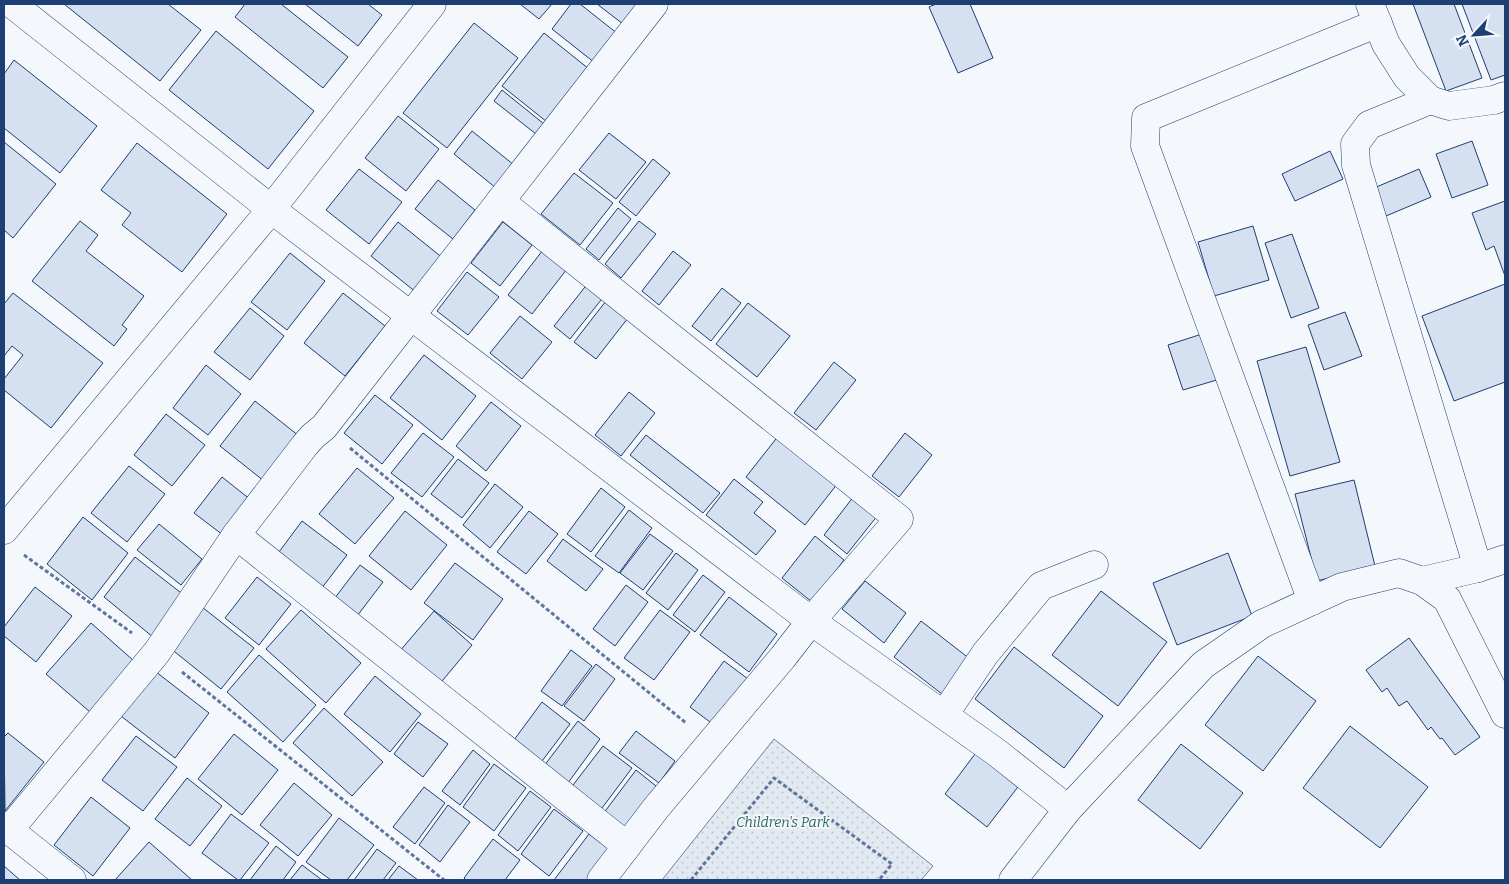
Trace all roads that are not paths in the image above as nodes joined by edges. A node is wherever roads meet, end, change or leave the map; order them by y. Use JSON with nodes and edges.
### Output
{"nodes":[{"id":1,"x":12,"y":4,"type":"edge"},
{"id":2,"x":432,"y":4,"type":"edge"},
{"id":3,"x":654,"y":4,"type":"edge"},
{"id":4,"x":1374,"y":13,"type":"edge"},
{"id":5,"x":1505,"y":96,"type":"edge"},
{"id":6,"x":1430,"y":100,"type":"junction"},
{"id":7,"x":500,"y":201,"type":"junction"},
{"id":8,"x":271,"y":209,"type":"junction"},
{"id":9,"x":411,"y":315,"type":"junction"},
{"id":10,"x":4,"y":530,"type":"edge"},
{"id":11,"x":236,"y":535,"type":"junction"},
{"id":12,"x":1505,"y":558,"type":"edge"},
{"id":13,"x":1094,"y":565,"type":"dead end"},
{"id":14,"x":1478,"y":568,"type":"junction"},
{"id":15,"x":1422,"y":581,"type":"junction"},
{"id":16,"x":1312,"y":601,"type":"junction"},
{"id":17,"x":811,"y":621,"type":"junction"},
{"id":18,"x":1505,"y":714,"type":"edge"},
{"id":19,"x":944,"y":715,"type":"junction"},
{"id":20,"x":1068,"y":809,"type":"junction"},
{"id":21,"x":6,"y":828,"type":"edge"},
{"id":22,"x":627,"y":846,"type":"junction"},
{"id":23,"x":72,"y":880,"type":"edge"},
{"id":24,"x":601,"y":880,"type":"edge"},
{"id":25,"x":1013,"y":880,"type":"edge"}],
"edges":[{"from":1,"to":8,"type":"street"},
{"from":2,"to":8,"type":"street"},
{"from":3,"to":7,"type":"street"},
{"from":4,"to":6,"type":"street"},
{"from":4,"to":16,"type":"street"},
{"from":5,"to":6,"type":"street"},
{"from":6,"to":14,"type":"street"},
{"from":7,"to":9,"type":"street"},
{"from":7,"to":17,"type":"street"},
{"from":8,"to":9,"type":"street"},
{"from":8,"to":10,"type":"street"},
{"from":9,"to":11,"type":"street"},
{"from":9,"to":17,"type":"street"},
{"from":11,"to":21,"type":"street"},
{"from":11,"to":22,"type":"street"},
{"from":12,"to":14,"type":"street"},
{"from":13,"to":19,"type":"street"},
{"from":14,"to":15,"type":"street"},
{"from":15,"to":16,"type":"street"},
{"from":15,"to":18,"type":"street"},
{"from":16,"to":20,"type":"street"},
{"from":17,"to":19,"type":"street"},
{"from":17,"to":22,"type":"street"},
{"from":19,"to":20,"type":"street"},
{"from":20,"to":25,"type":"street"},
{"from":21,"to":23,"type":"street"},
{"from":22,"to":24,"type":"street"}]}
